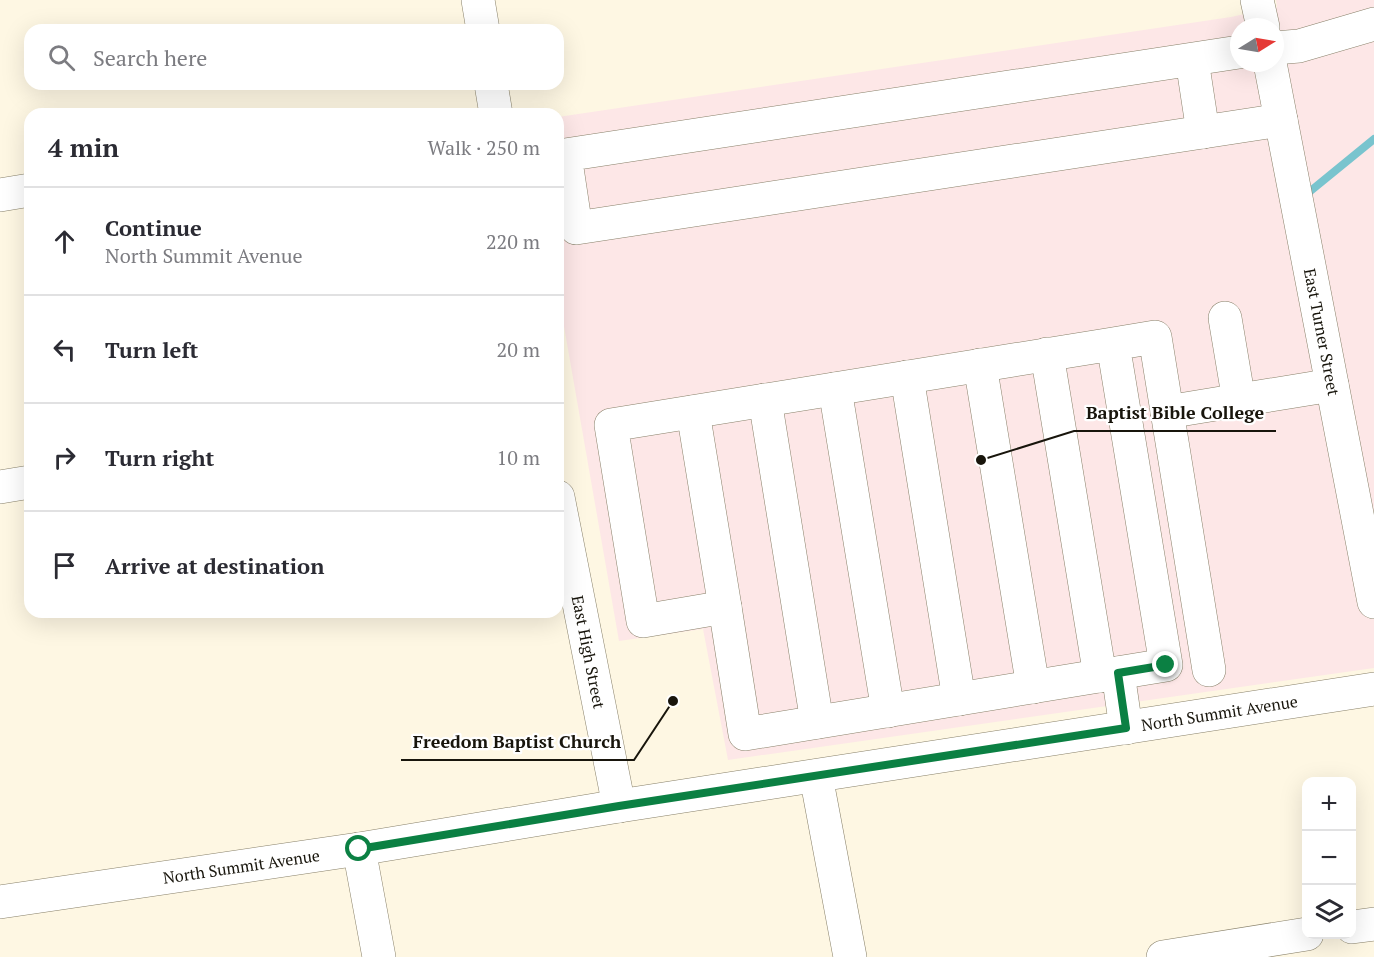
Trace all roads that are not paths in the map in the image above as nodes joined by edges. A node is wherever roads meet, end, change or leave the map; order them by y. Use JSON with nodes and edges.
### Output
{"nodes":[{"id":1,"x":478,"y":0,"type":"edge"},
{"id":2,"x":1257,"y":0,"type":"edge"},
{"id":3,"x":1261,"y":18,"type":"edge"},
{"id":4,"x":482,"y":24,"type":"edge"},
{"id":5,"x":1374,"y":24,"type":"edge"},
{"id":6,"x":1284,"y":47,"type":"edge"},
{"id":7,"x":1230,"y":54,"type":"edge"},
{"id":8,"x":1192,"y":60,"type":"junction"},
{"id":9,"x":1272,"y":72,"type":"edge"},
{"id":10,"x":492,"y":90,"type":"edge"},
{"id":11,"x":495,"y":108,"type":"edge"},
{"id":12,"x":1281,"y":120,"type":"junction"},
{"id":13,"x":1203,"y":132,"type":"junction"},
{"id":14,"x":564,"y":187,"type":"edge"},
{"id":15,"x":24,"y":191,"type":"edge"},
{"id":16,"x":0,"y":195,"type":"edge"},
{"id":17,"x":1226,"y":318,"type":"dead end"},
{"id":18,"x":1113,"y":344,"type":"junction"},
{"id":19,"x":1047,"y":354,"type":"junction"},
{"id":20,"x":981,"y":365,"type":"junction"},
{"id":21,"x":907,"y":377,"type":"junction"},
{"id":22,"x":1332,"y":386,"type":"junction"},
{"id":23,"x":835,"y":388,"type":"junction"},
{"id":24,"x":765,"y":400,"type":"junction"},
{"id":25,"x":1239,"y":400,"type":"junction"},
{"id":26,"x":693,"y":412,"type":"junction"},
{"id":27,"x":1167,"y":412,"type":"junction"},
{"id":28,"x":24,"y":483,"type":"edge"},
{"id":29,"x":0,"y":487,"type":"edge"},
{"id":30,"x":564,"y":528,"type":"edge"},
{"id":31,"x":1374,"y":602,"type":"edge"},
{"id":32,"x":725,"y":607,"type":"junction"},
{"id":33,"x":1209,"y":670,"type":"dead end"},
{"id":34,"x":1109,"y":675,"type":"junction"},
{"id":35,"x":1033,"y":687,"type":"junction"},
{"id":36,"x":1374,"y":689,"type":"edge"},
{"id":37,"x":959,"y":699,"type":"junction"},
{"id":38,"x":888,"y":711,"type":"junction"},
{"id":39,"x":817,"y":722,"type":"junction"},
{"id":40,"x":1126,"y":728,"type":"junction"},
{"id":41,"x":816,"y":776,"type":"junction"},
{"id":42,"x":619,"y":806,"type":"junction"},
{"id":43,"x":359,"y":849,"type":"junction"},
{"id":44,"x":0,"y":902,"type":"edge"},
{"id":45,"x":1374,"y":924,"type":"edge"},
{"id":46,"x":1356,"y":926,"type":"edge"},
{"id":47,"x":1302,"y":935,"type":"edge"},
{"id":48,"x":379,"y":957,"type":"edge"},
{"id":49,"x":850,"y":957,"type":"edge"},
{"id":50,"x":1163,"y":957,"type":"edge"}],
"edges":[{"from":1,"to":4,"type":"street"},
{"from":2,"to":3,"type":"street"},
{"from":5,"to":6,"type":"street"},
{"from":7,"to":8,"type":"street"},
{"from":8,"to":13,"type":"street"},
{"from":8,"to":14,"type":"street"},
{"from":9,"to":12,"type":"street","name":"East Turner Street"},
{"from":10,"to":11,"type":"street"},
{"from":12,"to":13,"type":"street"},
{"from":12,"to":22,"type":"street","name":"East Turner Street"},
{"from":13,"to":14,"type":"street"},
{"from":15,"to":16,"type":"street"},
{"from":17,"to":25,"type":"street"},
{"from":18,"to":19,"type":"street"},
{"from":18,"to":27,"type":"street"},
{"from":18,"to":34,"type":"street"},
{"from":19,"to":20,"type":"street"},
{"from":19,"to":34,"type":"street"},
{"from":20,"to":21,"type":"street"},
{"from":20,"to":35,"type":"street"},
{"from":21,"to":23,"type":"street"},
{"from":21,"to":37,"type":"street"},
{"from":22,"to":25,"type":"street"},
{"from":22,"to":31,"type":"street","name":"East Turner Street"},
{"from":23,"to":24,"type":"street"},
{"from":23,"to":38,"type":"street"},
{"from":24,"to":26,"type":"street"},
{"from":24,"to":39,"type":"street"},
{"from":25,"to":27,"type":"street"},
{"from":26,"to":32,"type":"street"},
{"from":26,"to":32,"type":"street"},
{"from":27,"to":33,"type":"street"},
{"from":28,"to":29,"type":"street"},
{"from":30,"to":42,"type":"street","name":"East High Street"},
{"from":32,"to":39,"type":"street"},
{"from":34,"to":35,"type":"street"},
{"from":34,"to":40,"type":"street"},
{"from":35,"to":37,"type":"street"},
{"from":36,"to":40,"type":"street","name":"North Summit Avenue"},
{"from":37,"to":38,"type":"street"},
{"from":38,"to":39,"type":"street"},
{"from":40,"to":41,"type":"street","name":"North Summit Avenue"},
{"from":41,"to":42,"type":"street","name":"North Summit Avenue"},
{"from":41,"to":49,"type":"street"},
{"from":42,"to":43,"type":"street","name":"North Summit Avenue"},
{"from":43,"to":44,"type":"street","name":"North Summit Avenue"},
{"from":43,"to":48,"type":"street"},
{"from":45,"to":46,"type":"street"},
{"from":47,"to":50,"type":"street"}]}
